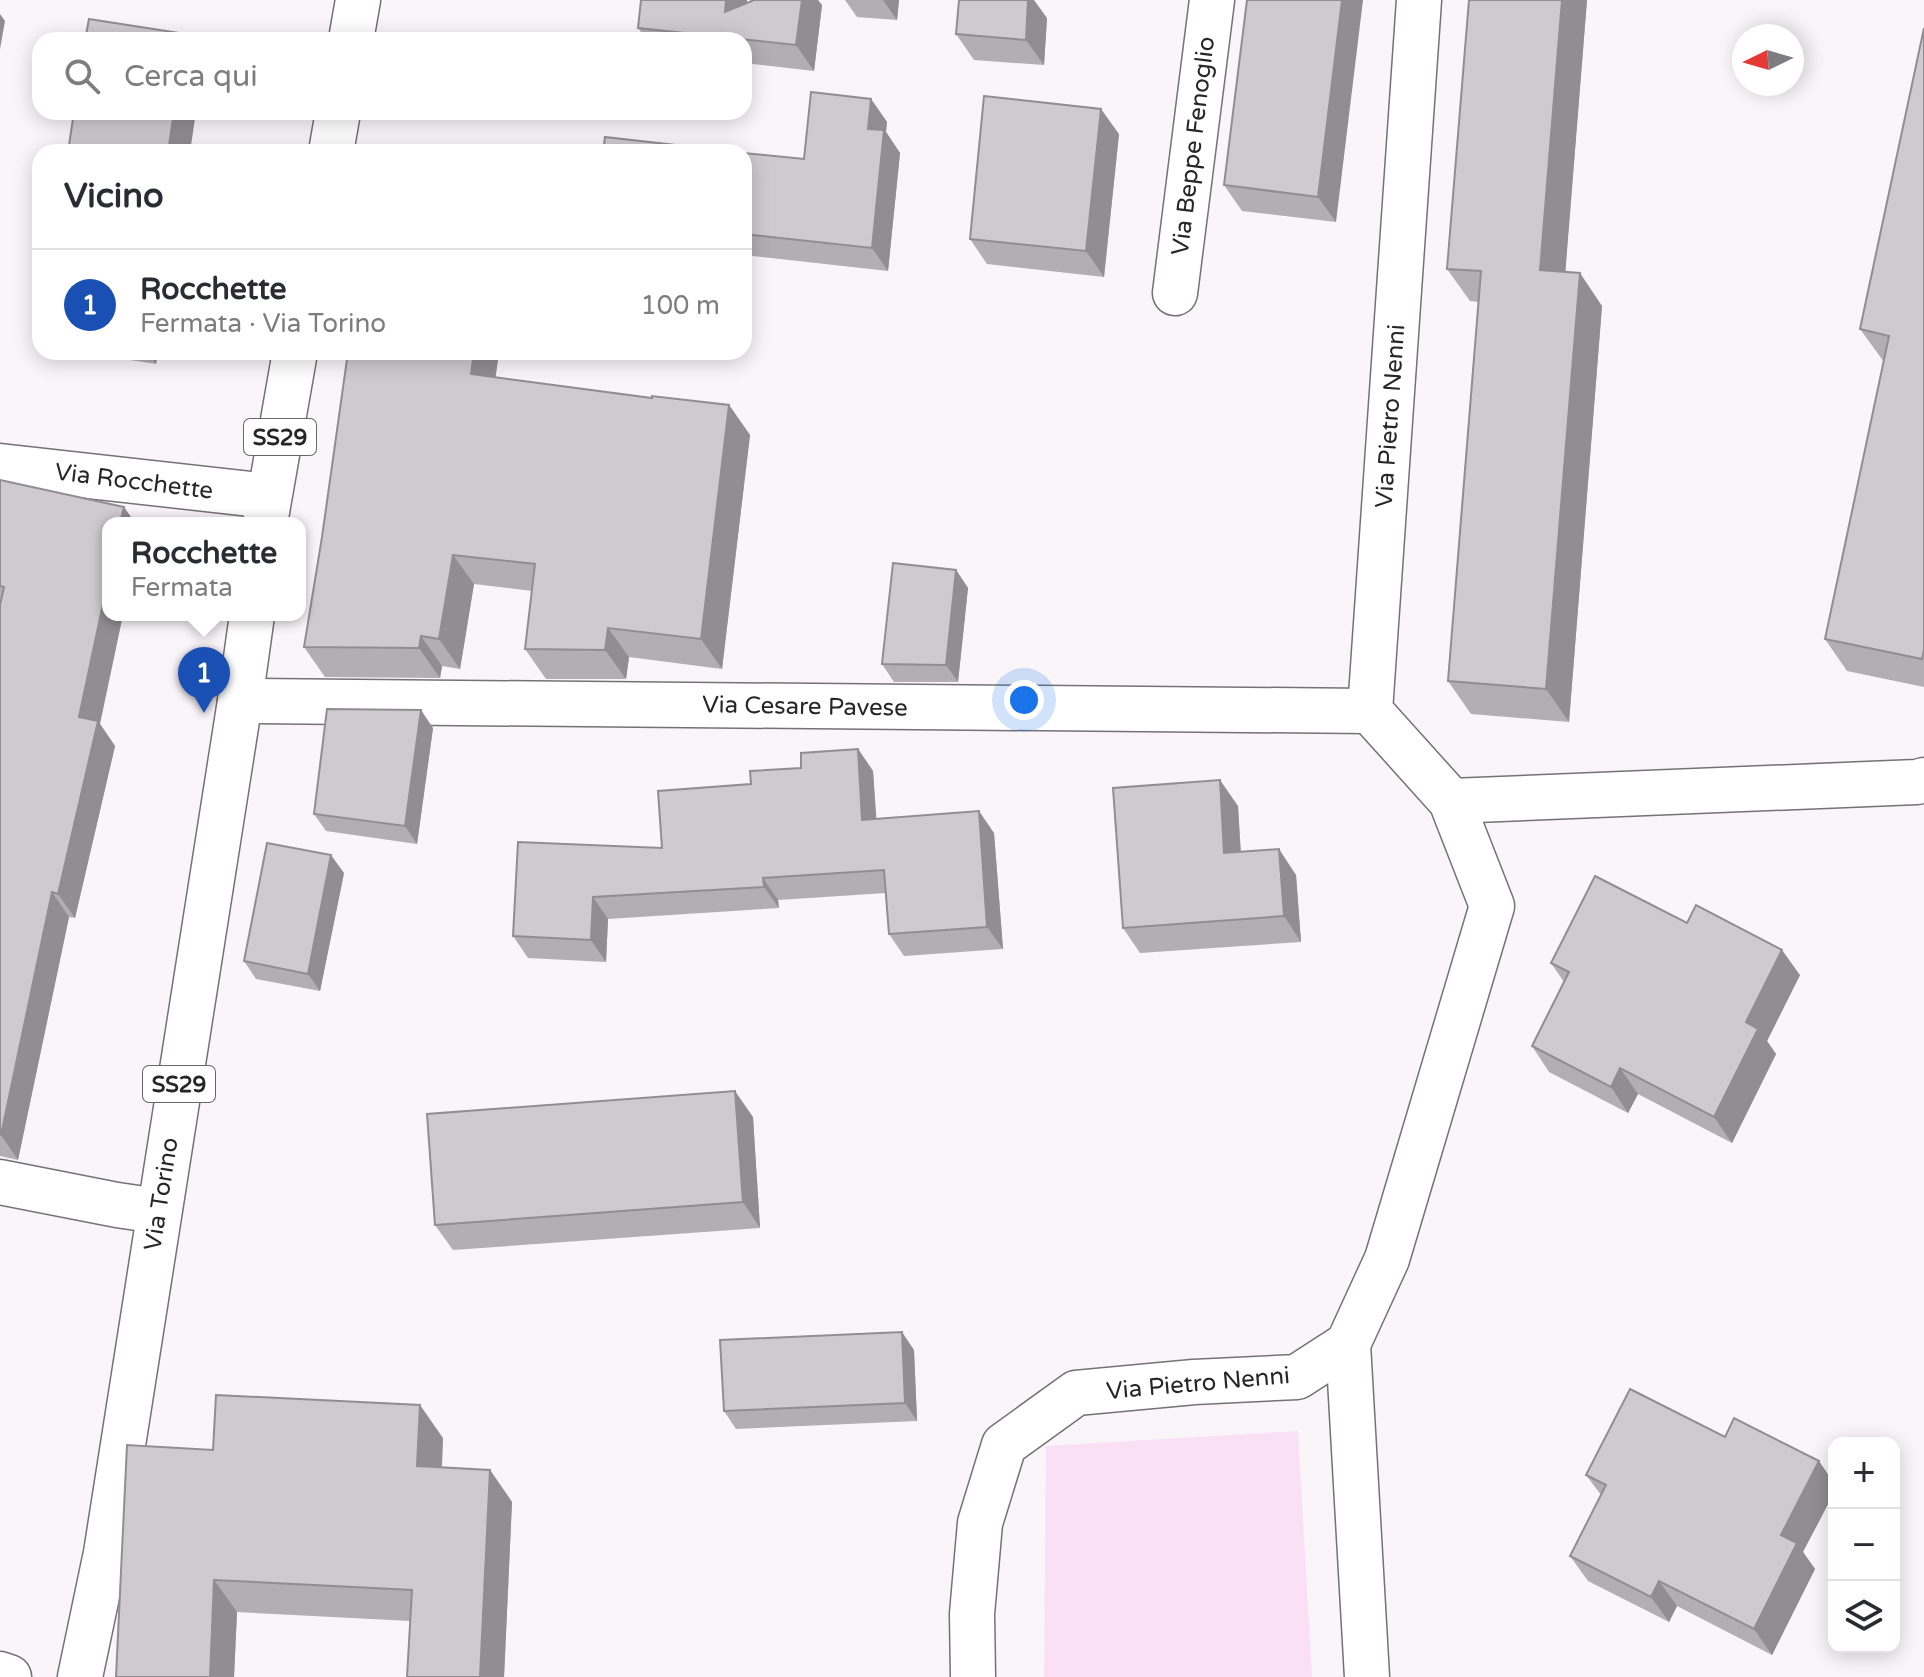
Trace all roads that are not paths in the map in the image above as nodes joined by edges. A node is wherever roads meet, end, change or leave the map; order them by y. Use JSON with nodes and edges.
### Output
{"nodes":[{"id":1,"x":358,"y":0,"type":"edge"},
{"id":2,"x":1212,"y":0,"type":"edge"},
{"id":3,"x":1419,"y":0,"type":"edge"},
{"id":4,"x":352,"y":32,"type":"edge"},
{"id":5,"x":337,"y":120,"type":"edge"},
{"id":6,"x":332,"y":144,"type":"edge"},
{"id":7,"x":1175,"y":293,"type":"dead end"},
{"id":8,"x":294,"y":360,"type":"edge"},
{"id":9,"x":0,"y":466,"type":"edge"},
{"id":10,"x":267,"y":509,"type":"edge"},
{"id":11,"x":251,"y":621,"type":"edge"},
{"id":12,"x":240,"y":701,"type":"junction"},
{"id":13,"x":1370,"y":711,"type":"junction"},
{"id":14,"x":1924,"y":780,"type":"edge"},
{"id":15,"x":1451,"y":801,"type":"junction"},
{"id":16,"x":0,"y":1182,"type":"edge"},
{"id":17,"x":158,"y":1211,"type":"junction"},
{"id":18,"x":1348,"y":1344,"type":"junction"},
{"id":19,"x":0,"y":1674,"type":"edge"},
{"id":20,"x":9,"y":1677,"type":"edge"},
{"id":21,"x":80,"y":1677,"type":"edge"},
{"id":22,"x":973,"y":1677,"type":"edge"},
{"id":23,"x":1367,"y":1677,"type":"edge"}],
"edges":[{"from":1,"to":4,"type":"street"},
{"from":2,"to":7,"type":"street","name":"Via Beppe Fenoglio"},
{"from":3,"to":13,"type":"street","name":"Via Pietro Nenni"},
{"from":5,"to":6,"type":"street"},
{"from":8,"to":10,"type":"street","number":"SS29"},
{"from":9,"to":10,"type":"street","name":"Via Rocchette"},
{"from":11,"to":12,"type":"street","name":"Via Torino","number":"SS29"},
{"from":12,"to":13,"type":"street","name":"Via Cesare Pavese"},
{"from":12,"to":17,"type":"street","name":"Via Torino","number":"SS29"},
{"from":13,"to":15,"type":"street"},
{"from":14,"to":15,"type":"street"},
{"from":15,"to":18,"type":"street"},
{"from":16,"to":17,"type":"street"},
{"from":17,"to":21,"type":"street","name":"Via Torino","number":"SS29"},
{"from":18,"to":22,"type":"street","name":"Via Pietro Nenni"},
{"from":18,"to":23,"type":"street"},
{"from":19,"to":20,"type":"street"}]}
